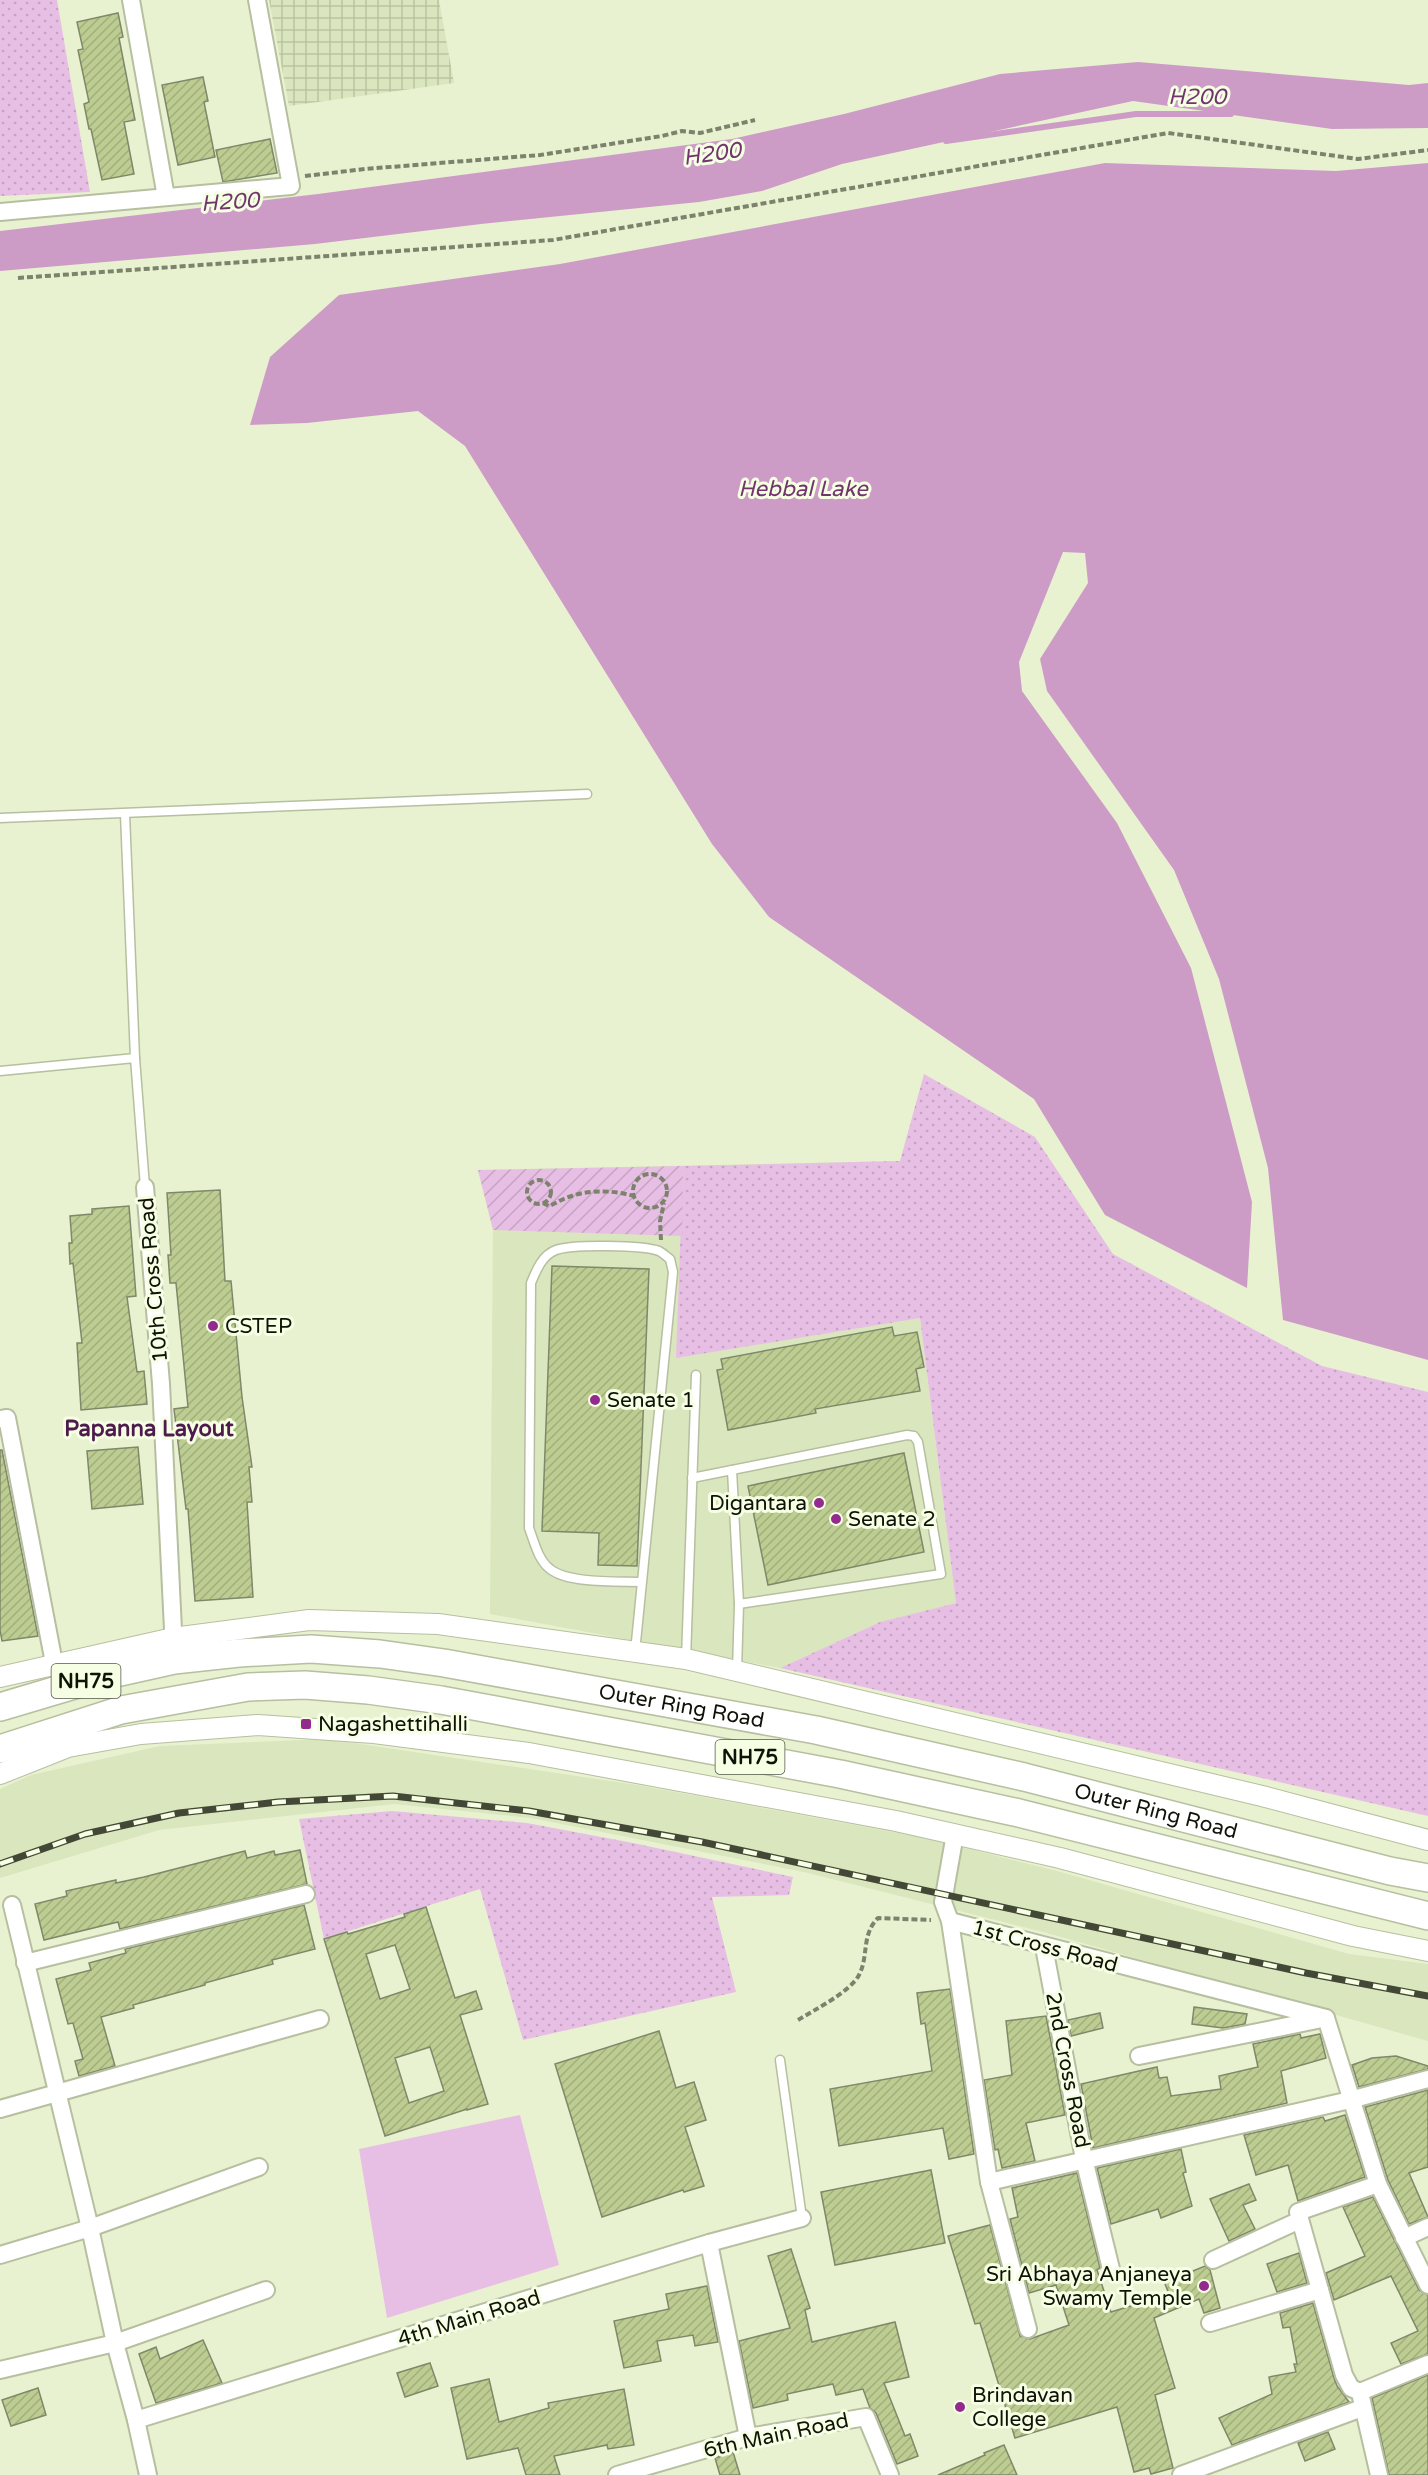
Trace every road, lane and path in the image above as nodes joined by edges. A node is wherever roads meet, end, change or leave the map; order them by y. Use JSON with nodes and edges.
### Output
{"nodes":[{"id":1,"x":131,"y":0,"type":"edge"},
{"id":2,"x":257,"y":0,"type":"edge"},
{"id":3,"x":755,"y":120,"type":"dead end"},
{"id":4,"x":1428,"y":150,"type":"edge"},
{"id":5,"x":290,"y":178,"type":"junction"},
{"id":6,"x":166,"y":197,"type":"junction"},
{"id":7,"x":0,"y":212,"type":"edge"},
{"id":8,"x":18,"y":278,"type":"dead end"},
{"id":9,"x":588,"y":794,"type":"dead end"},
{"id":10,"x":125,"y":814,"type":"junction"},
{"id":11,"x":0,"y":818,"type":"edge"},
{"id":12,"x":135,"y":1058,"type":"junction"},
{"id":13,"x":0,"y":1071,"type":"edge"},
{"id":14,"x":145,"y":1186,"type":"joint"},
{"id":15,"x":634,"y":1196,"type":"junction"},
{"id":16,"x":665,"y":1199,"type":"junction"},
{"id":17,"x":543,"y":1203,"type":"junction"},
{"id":18,"x":662,"y":1252,"type":"junction"},
{"id":19,"x":696,"y":1376,"type":"dead end"},
{"id":20,"x":0,"y":1419,"type":"edge"},
{"id":21,"x":732,"y":1470,"type":"junction"},
{"id":22,"x":692,"y":1478,"type":"junction"},
{"id":23,"x":642,"y":1582,"type":"junction"},
{"id":24,"x":739,"y":1604,"type":"junction"},
{"id":25,"x":174,"y":1649,"type":"junction"},
{"id":26,"x":635,"y":1652,"type":"junction"},
{"id":27,"x":686,"y":1659,"type":"junction"},
{"id":28,"x":54,"y":1663,"type":"junction"},
{"id":29,"x":737,"y":1671,"type":"junction"},
{"id":30,"x":0,"y":1677,"type":"edge"},
{"id":31,"x":0,"y":1707,"type":"edge"},
{"id":32,"x":66,"y":1737,"type":"junction"},
{"id":33,"x":0,"y":1749,"type":"edge"},
{"id":34,"x":0,"y":1774,"type":"edge"},
{"id":35,"x":955,"y":1834,"type":"junction"},
{"id":36,"x":1428,"y":1840,"type":"edge"},
{"id":37,"x":1428,"y":1878,"type":"edge"},
{"id":38,"x":306,"y":1894,"type":"dead end"},
{"id":39,"x":12,"y":1905,"type":"dead end"},
{"id":40,"x":1428,"y":1916,"type":"edge"},
{"id":41,"x":950,"y":1921,"type":"junction"},
{"id":42,"x":1044,"y":1947,"type":"junction"},
{"id":43,"x":1428,"y":1951,"type":"edge"},
{"id":44,"x":25,"y":1963,"type":"junction"},
{"id":45,"x":1326,"y":2018,"type":"junction"},
{"id":46,"x":320,"y":2019,"type":"dead end"},
{"id":47,"x":798,"y":2020,"type":"dead end"},
{"id":48,"x":1139,"y":2056,"type":"dead end"},
{"id":49,"x":780,"y":2060,"type":"dead end"},
{"id":50,"x":1428,"y":2079,"type":"edge"},
{"id":51,"x":56,"y":2092,"type":"junction"},
{"id":52,"x":1350,"y":2100,"type":"junction"},
{"id":53,"x":0,"y":2109,"type":"edge"},
{"id":54,"x":1084,"y":2159,"type":"junction"},
{"id":55,"x":259,"y":2167,"type":"dead end"},
{"id":56,"x":989,"y":2182,"type":"junction"},
{"id":57,"x":1378,"y":2184,"type":"junction"},
{"id":58,"x":802,"y":2218,"type":"joint"},
{"id":59,"x":1300,"y":2220,"type":"junction"},
{"id":60,"x":90,"y":2228,"type":"junction"},
{"id":61,"x":1428,"y":2228,"type":"edge"},
{"id":62,"x":1404,"y":2238,"type":"junction"},
{"id":63,"x":709,"y":2243,"type":"junction"},
{"id":64,"x":0,"y":2255,"type":"edge"},
{"id":65,"x":1213,"y":2260,"type":"dead end"},
{"id":66,"x":1111,"y":2268,"type":"dead end"},
{"id":67,"x":1428,"y":2285,"type":"edge"},
{"id":68,"x":266,"y":2290,"type":"dead end"},
{"id":69,"x":1320,"y":2290,"type":"junction"},
{"id":70,"x":1210,"y":2323,"type":"dead end"},
{"id":71,"x":1028,"y":2329,"type":"dead end"},
{"id":72,"x":115,"y":2343,"type":"junction"},
{"id":73,"x":1428,"y":2364,"type":"edge"},
{"id":74,"x":0,"y":2370,"type":"edge"},
{"id":75,"x":1361,"y":2400,"type":"junction"},
{"id":76,"x":136,"y":2420,"type":"junction"},
{"id":77,"x":748,"y":2437,"type":"junction"},
{"id":78,"x":148,"y":2475,"type":"edge"},
{"id":79,"x":617,"y":2475,"type":"edge"},
{"id":80,"x":890,"y":2475,"type":"edge"},
{"id":81,"x":1181,"y":2475,"type":"edge"},
{"id":82,"x":1379,"y":2475,"type":"edge"}],
"edges":[{"from":1,"to":6,"type":"street"},
{"from":2,"to":5,"type":"street"},
{"from":3,"to":5,"type":"path"},
{"from":4,"to":8,"type":"path"},
{"from":5,"to":6,"type":"street"},
{"from":6,"to":7,"type":"street"},
{"from":9,"to":10,"type":"lane"},
{"from":10,"to":11,"type":"lane"},
{"from":10,"to":12,"type":"lane","name":"10th Cross Road"},
{"from":12,"to":13,"type":"lane"},
{"from":12,"to":14,"type":"lane","name":"10th Cross Road"},
{"from":14,"to":25,"type":"street","name":"10th Cross Road"},
{"from":15,"to":16,"type":"path"},
{"from":15,"to":16,"type":"path"},
{"from":15,"to":17,"type":"path"},
{"from":16,"to":18,"type":"path"},
{"from":17,"to":17,"type":"path"},
{"from":18,"to":23,"type":"lane"},
{"from":18,"to":23,"type":"lane"},
{"from":19,"to":22,"type":"lane"},
{"from":20,"to":28,"type":"street"},
{"from":21,"to":22,"type":"lane"},
{"from":21,"to":24,"type":"lane"},
{"from":21,"to":24,"type":"lane"},
{"from":22,"to":27,"type":"lane"},
{"from":23,"to":26,"type":"lane"},
{"from":24,"to":29,"type":"lane"},
{"from":25,"to":26,"type":"street"},
{"from":25,"to":28,"type":"street"},
{"from":25,"to":31,"type":"highway","name":"Outer Ring Road","number":"NH75"},
{"from":25,"to":37,"type":"highway","name":"Outer Ring Road","number":"NH75"},
{"from":26,"to":27,"type":"street"},
{"from":27,"to":29,"type":"street"},
{"from":28,"to":30,"type":"street"},
{"from":29,"to":36,"type":"street"},
{"from":32,"to":33,"type":"highway","number":"NH75"},
{"from":32,"to":34,"type":"street"},
{"from":32,"to":35,"type":"street"},
{"from":32,"to":40,"type":"highway","name":"Outer Ring Road","number":"NH75"},
{"from":35,"to":41,"type":"street"},
{"from":35,"to":43,"type":"street"},
{"from":38,"to":44,"type":"street"},
{"from":39,"to":44,"type":"street"},
{"from":41,"to":42,"type":"street","name":"1st Cross Road"},
{"from":41,"to":47,"type":"path"},
{"from":41,"to":56,"type":"street","name":"1st Cross Road"},
{"from":42,"to":45,"type":"street","name":"1st Cross Road"},
{"from":42,"to":54,"type":"street","name":"2nd Cross Road"},
{"from":44,"to":51,"type":"street"},
{"from":45,"to":48,"type":"street"},
{"from":45,"to":52,"type":"street"},
{"from":46,"to":51,"type":"street"},
{"from":49,"to":58,"type":"lane"},
{"from":50,"to":52,"type":"street"},
{"from":51,"to":53,"type":"street"},
{"from":51,"to":60,"type":"street"},
{"from":52,"to":54,"type":"street"},
{"from":52,"to":57,"type":"street"},
{"from":54,"to":56,"type":"street"},
{"from":54,"to":66,"type":"street","name":"2nd Cross Road"},
{"from":55,"to":60,"type":"street"},
{"from":56,"to":71,"type":"street","name":"1st Cross Road"},
{"from":57,"to":59,"type":"street"},
{"from":57,"to":62,"type":"street"},
{"from":58,"to":63,"type":"street","name":"4th Main Road"},
{"from":59,"to":65,"type":"street"},
{"from":59,"to":69,"type":"street"},
{"from":60,"to":64,"type":"street"},
{"from":60,"to":72,"type":"street"},
{"from":61,"to":62,"type":"street"},
{"from":62,"to":67,"type":"street"},
{"from":63,"to":76,"type":"street","name":"4th Main Road"},
{"from":63,"to":77,"type":"street"},
{"from":68,"to":72,"type":"street"},
{"from":69,"to":70,"type":"street"},
{"from":69,"to":75,"type":"street"},
{"from":72,"to":74,"type":"street"},
{"from":72,"to":76,"type":"street"},
{"from":73,"to":75,"type":"street"},
{"from":75,"to":81,"type":"street"},
{"from":75,"to":82,"type":"street"},
{"from":76,"to":78,"type":"street"},
{"from":77,"to":79,"type":"street","name":"6th Main Road"},
{"from":77,"to":80,"type":"street","name":"6th Main Road"}]}
